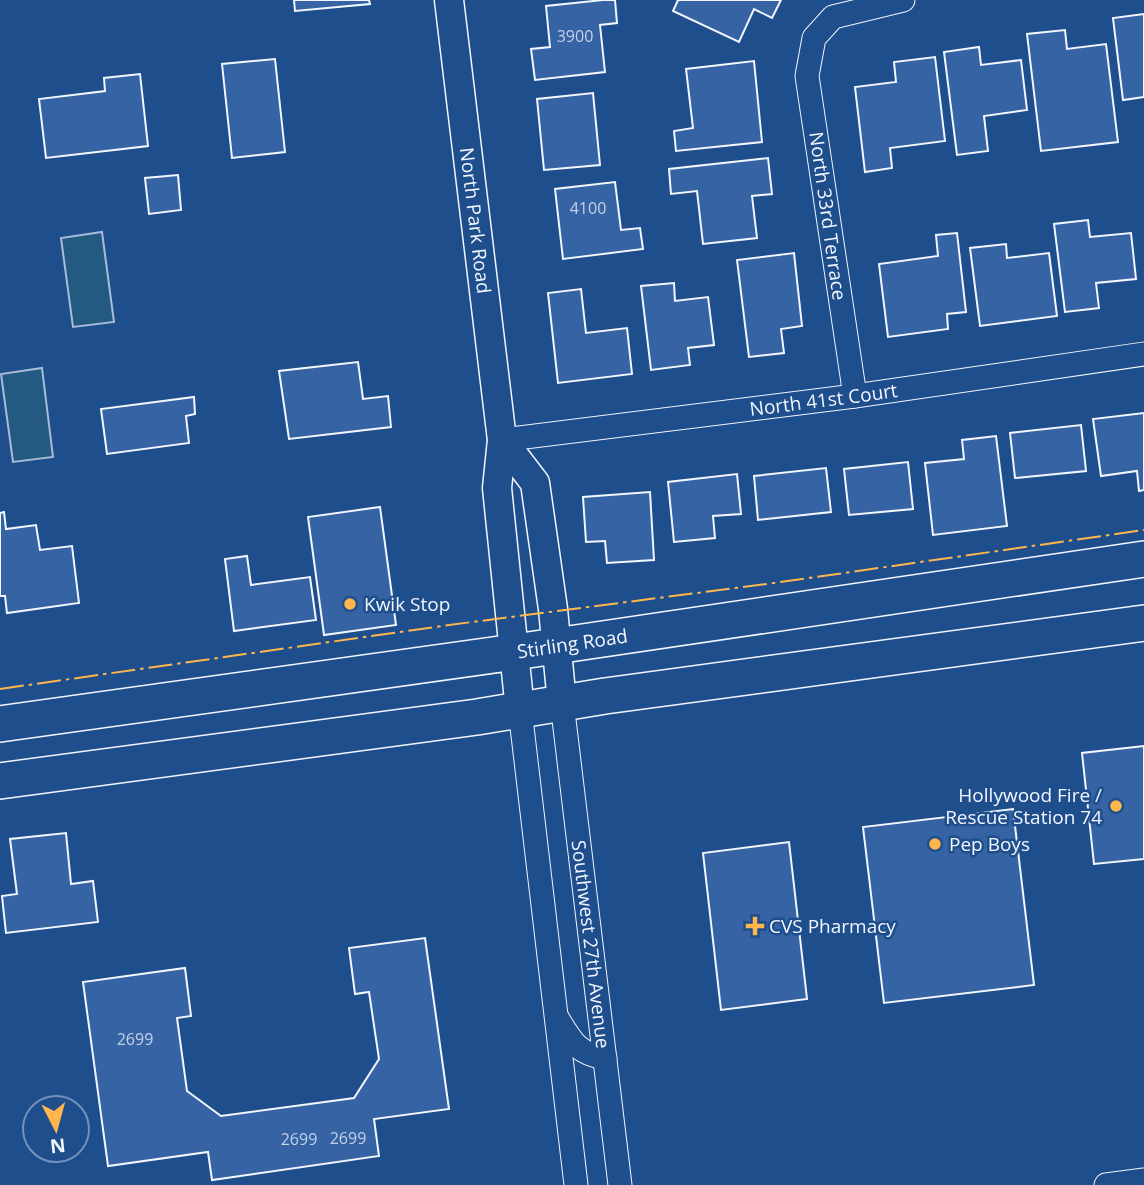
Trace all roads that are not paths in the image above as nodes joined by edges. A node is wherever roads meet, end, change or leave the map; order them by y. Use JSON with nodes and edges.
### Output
{"nodes":[{"id":1,"x":449,"y":0,"type":"edge"},
{"id":2,"x":903,"y":0,"type":"edge"},
{"id":3,"x":1144,"y":354,"type":"edge"},
{"id":4,"x":855,"y":396,"type":"junction"},
{"id":5,"x":502,"y":440,"type":"junction"},
{"id":6,"x":1144,"y":559,"type":"edge"},
{"id":7,"x":1144,"y":623,"type":"edge"},
{"id":8,"x":556,"y":646,"type":"junction"},
{"id":9,"x":515,"y":652,"type":"junction"},
{"id":10,"x":562,"y":703,"type":"junction"},
{"id":11,"x":520,"y":710,"type":"junction"},
{"id":12,"x":0,"y":723,"type":"edge"},
{"id":13,"x":0,"y":781,"type":"edge"},
{"id":14,"x":556,"y":1017,"type":"junction"},
{"id":15,"x":605,"y":1058,"type":"junction"},
{"id":16,"x":1144,"y":1180,"type":"edge"},
{"id":17,"x":576,"y":1185,"type":"edge"},
{"id":18,"x":620,"y":1185,"type":"edge"},
{"id":19,"x":1106,"y":1185,"type":"edge"}],
"edges":[{"from":1,"to":5,"type":"street","name":"North Park Road"},
{"from":2,"to":4,"type":"street","name":"North 33rd Terrace"},
{"from":3,"to":4,"type":"street","name":"North 41st Court"},
{"from":4,"to":5,"type":"street","name":"North 41st Court"},
{"from":5,"to":8,"type":"street"},
{"from":5,"to":9,"type":"street","name":"North Park Road"},
{"from":6,"to":8,"type":"main road","name":"Stirling Road"},
{"from":7,"to":10,"type":"main road"},
{"from":8,"to":9,"type":"main road","name":"Stirling Road"},
{"from":8,"to":10,"type":"street"},
{"from":9,"to":11,"type":"street","name":"North Park Road"},
{"from":9,"to":12,"type":"main road","name":"Stirling Road"},
{"from":10,"to":11,"type":"main road"},
{"from":10,"to":15,"type":"street","name":"Southwest 27th Avenue"},
{"from":11,"to":13,"type":"main road"},
{"from":11,"to":14,"type":"street"},
{"from":14,"to":15,"type":"street"},
{"from":14,"to":17,"type":"street"},
{"from":15,"to":18,"type":"street","name":"Southwest 27th Avenue"},
{"from":16,"to":19,"type":"street"}]}
